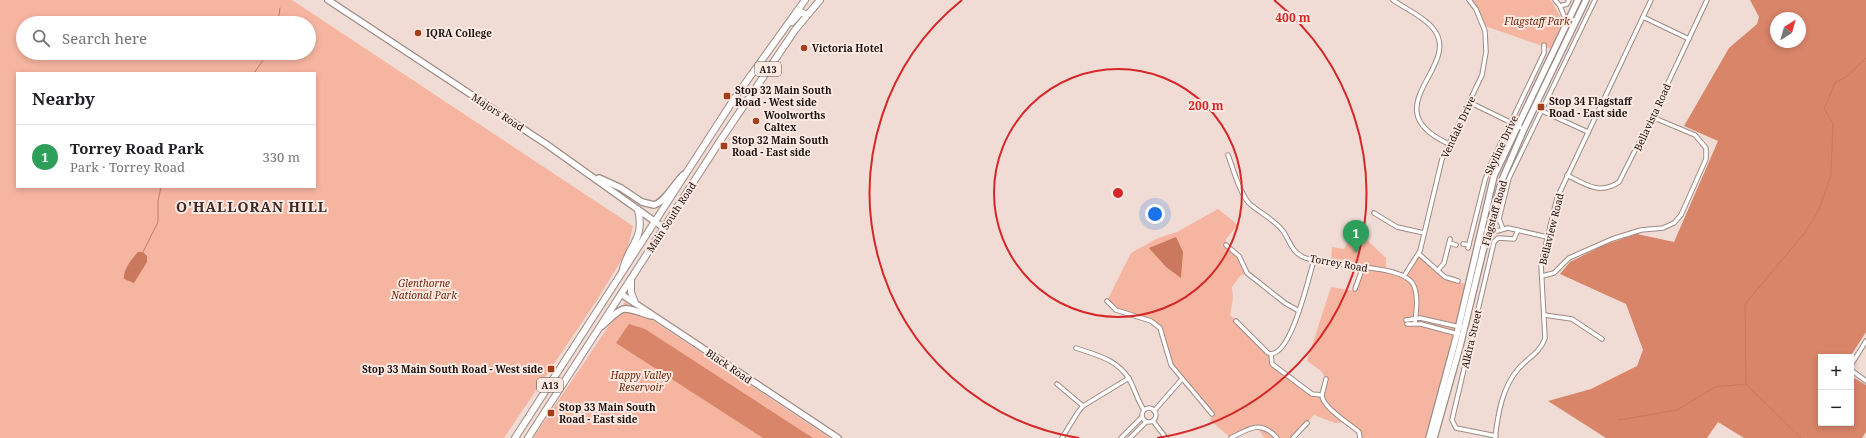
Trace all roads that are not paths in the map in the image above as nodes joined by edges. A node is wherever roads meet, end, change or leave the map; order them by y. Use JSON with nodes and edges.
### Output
{"nodes":[{"id":1,"x":328,"y":0,"type":"edge"},
{"id":2,"x":805,"y":0,"type":"edge"},
{"id":3,"x":820,"y":0,"type":"edge"},
{"id":4,"x":1393,"y":0,"type":"edge"},
{"id":5,"x":1469,"y":0,"type":"edge"},
{"id":6,"x":1555,"y":0,"type":"edge"},
{"id":7,"x":1569,"y":0,"type":"edge"},
{"id":8,"x":1578,"y":0,"type":"edge"},
{"id":9,"x":1586,"y":0,"type":"edge"},
{"id":10,"x":1595,"y":0,"type":"edge"},
{"id":11,"x":1651,"y":0,"type":"edge"},
{"id":12,"x":1708,"y":0,"type":"edge"},
{"id":13,"x":1560,"y":6,"type":"junction"},
{"id":14,"x":807,"y":15,"type":"junction"},
{"id":15,"x":1643,"y":17,"type":"junction"},
{"id":16,"x":1570,"y":18,"type":"junction"},
{"id":17,"x":1576,"y":21,"type":"junction"},
{"id":18,"x":1689,"y":39,"type":"junction"},
{"id":19,"x":1544,"y":45,"type":"dead end"},
{"id":20,"x":768,"y":50,"type":"junction"},
{"id":21,"x":1469,"y":102,"type":"junction"},
{"id":22,"x":1542,"y":111,"type":"junction"},
{"id":23,"x":1652,"y":117,"type":"junction"},
{"id":24,"x":1514,"y":124,"type":"junction"},
{"id":25,"x":1524,"y":129,"type":"junction"},
{"id":26,"x":1588,"y":132,"type":"junction"},
{"id":27,"x":1448,"y":144,"type":"junction"},
{"id":28,"x":1228,"y":155,"type":"dead end"},
{"id":29,"x":690,"y":170,"type":"junction"},
{"id":30,"x":587,"y":173,"type":"junction"},
{"id":31,"x":1567,"y":175,"type":"junction"},
{"id":32,"x":638,"y":210,"type":"junction"},
{"id":33,"x":1374,"y":213,"type":"dead end"},
{"id":34,"x":656,"y":222,"type":"junction"},
{"id":35,"x":664,"y":228,"type":"junction"},
{"id":36,"x":1503,"y":229,"type":"junction"},
{"id":37,"x":1485,"y":230,"type":"junction"},
{"id":38,"x":1518,"y":230,"type":"junction"},
{"id":39,"x":1424,"y":233,"type":"junction"},
{"id":40,"x":1547,"y":237,"type":"junction"},
{"id":41,"x":1463,"y":244,"type":"dead end"},
{"id":42,"x":1456,"y":245,"type":"dead end"},
{"id":43,"x":1226,"y":246,"type":"dead end"},
{"id":44,"x":1419,"y":254,"type":"junction"},
{"id":45,"x":1314,"y":260,"type":"junction"},
{"id":46,"x":1363,"y":268,"type":"junction"},
{"id":47,"x":1438,"y":270,"type":"junction"},
{"id":48,"x":621,"y":275,"type":"junction"},
{"id":49,"x":1404,"y":276,"type":"junction"},
{"id":50,"x":1542,"y":276,"type":"junction"},
{"id":51,"x":631,"y":278,"type":"junction"},
{"id":52,"x":1458,"y":281,"type":"dead end"},
{"id":53,"x":612,"y":288,"type":"junction"},
{"id":54,"x":1355,"y":289,"type":"dead end"},
{"id":55,"x":621,"y":294,"type":"junction"},
{"id":56,"x":1107,"y":301,"type":"dead end"},
{"id":57,"x":635,"y":303,"type":"junction"},
{"id":58,"x":1298,"y":310,"type":"junction"},
{"id":59,"x":1544,"y":316,"type":"junction"},
{"id":60,"x":1416,"y":318,"type":"junction"},
{"id":61,"x":658,"y":319,"type":"junction"},
{"id":62,"x":1236,"y":321,"type":"dead end"},
{"id":63,"x":1415,"y":323,"type":"junction"},
{"id":64,"x":1462,"y":328,"type":"junction"},
{"id":65,"x":598,"y":330,"type":"junction"},
{"id":66,"x":1460,"y":334,"type":"junction"},
{"id":67,"x":1602,"y":339,"type":"dead end"},
{"id":68,"x":1866,"y":342,"type":"edge"},
{"id":69,"x":1076,"y":348,"type":"dead end"},
{"id":70,"x":1271,"y":354,"type":"junction"},
{"id":71,"x":1854,"y":360,"type":"edge"},
{"id":72,"x":1854,"y":372,"type":"edge"},
{"id":73,"x":1129,"y":378,"type":"junction"},
{"id":74,"x":1182,"y":379,"type":"junction"},
{"id":75,"x":1326,"y":379,"type":"dead end"},
{"id":76,"x":1866,"y":381,"type":"edge"},
{"id":77,"x":1057,"y":384,"type":"dead end"},
{"id":78,"x":1322,"y":395,"type":"junction"},
{"id":79,"x":1083,"y":406,"type":"junction"},
{"id":80,"x":1144,"y":410,"type":"junction"},
{"id":81,"x":1154,"y":411,"type":"junction"},
{"id":82,"x":1212,"y":414,"type":"dead end"},
{"id":83,"x":1142,"y":417,"type":"junction"},
{"id":84,"x":1153,"y":421,"type":"junction"},
{"id":85,"x":1146,"y":422,"type":"junction"},
{"id":86,"x":1307,"y":423,"type":"dead end"},
{"id":87,"x":1495,"y":437,"type":"edge"},
{"id":88,"x":515,"y":438,"type":"edge"},
{"id":89,"x":528,"y":438,"type":"edge"},
{"id":90,"x":838,"y":438,"type":"edge"},
{"id":91,"x":1062,"y":438,"type":"edge"},
{"id":92,"x":1121,"y":438,"type":"edge"},
{"id":93,"x":1130,"y":438,"type":"edge"},
{"id":94,"x":1166,"y":438,"type":"edge"},
{"id":95,"x":1231,"y":438,"type":"edge"},
{"id":96,"x":1277,"y":438,"type":"edge"},
{"id":97,"x":1293,"y":438,"type":"edge"},
{"id":98,"x":1360,"y":438,"type":"edge"},
{"id":99,"x":1429,"y":438,"type":"edge"},
{"id":100,"x":1434,"y":438,"type":"edge"}],
"edges":[{"from":1,"to":30,"type":"main road","name":"Majors Road"},
{"from":2,"to":20,"type":"highway","name":"Main South Road","number":"A13"},
{"from":3,"to":14,"type":"highway","name":"Main South Road","number":"A13"},
{"from":4,"to":27,"type":"street"},
{"from":5,"to":21,"type":"street","name":"Vendale Drive"},
{"from":6,"to":13,"type":"street"},
{"from":7,"to":13,"type":"street"},
{"from":8,"to":16,"type":"main road","name":"Flagstaff Road"},
{"from":9,"to":17,"type":"main road","name":"Flagstaff Road"},
{"from":10,"to":22,"type":"street","name":"Flagstaff Road"},
{"from":11,"to":15,"type":"street","name":"Bellaview Road"},
{"from":12,"to":18,"type":"street","name":"Bellavista Road"},
{"from":13,"to":16,"type":"street"},
{"from":14,"to":20,"type":"highway"},
{"from":14,"to":35,"type":"highway","name":"Main South Road","number":"A13"},
{"from":15,"to":18,"type":"street"},
{"from":15,"to":26,"type":"street","name":"Bellaview Road"},
{"from":16,"to":17,"type":"street"},
{"from":16,"to":24,"type":"main road","name":"Flagstaff Road"},
{"from":17,"to":25,"type":"main road","name":"Flagstaff Road"},
{"from":18,"to":23,"type":"street","name":"Bellavista Road"},
{"from":19,"to":24,"type":"street","name":"Skyline Drive"},
{"from":20,"to":29,"type":"highway","name":"Main South Road","number":"A13"},
{"from":21,"to":24,"type":"street"},
{"from":21,"to":27,"type":"street","name":"Vendale Drive"},
{"from":22,"to":26,"type":"street"},
{"from":22,"to":36,"type":"street","name":"Flagstaff Road"},
{"from":23,"to":31,"type":"street","name":"Bellavista Road"},
{"from":23,"to":50,"type":"street"},
{"from":24,"to":25,"type":"street"},
{"from":24,"to":37,"type":"main road","name":"Flagstaff Road"},
{"from":24,"to":41,"type":"street","name":"Skyline Drive"},
{"from":25,"to":37,"type":"main road","name":"Flagstaff Road"},
{"from":26,"to":31,"type":"street","name":"Bellaview Road"},
{"from":27,"to":39,"type":"street","name":"Vendale Drive"},
{"from":28,"to":45,"type":"street","name":"Torrey Road"},
{"from":29,"to":30,"type":"main road","number":"A13"},
{"from":29,"to":34,"type":"highway","name":"Main South Road","number":"A13"},
{"from":30,"to":32,"type":"main road","name":"Majors Road"},
{"from":31,"to":40,"type":"street","name":"Bellaview Road"},
{"from":32,"to":34,"type":"main road","name":"Majors Road"},
{"from":32,"to":48,"type":"highway","number":"A13"},
{"from":33,"to":39,"type":"street"},
{"from":34,"to":35,"type":"main road","name":"Majors Road"},
{"from":34,"to":48,"type":"highway","name":"Main South Road","number":"A13"},
{"from":35,"to":51,"type":"highway","name":"Main South Road","number":"A13"},
{"from":36,"to":37,"type":"street"},
{"from":36,"to":38,"type":"street"},
{"from":37,"to":64,"type":"main road","name":"Flagstaff Road"},
{"from":38,"to":40,"type":"street"},
{"from":38,"to":87,"type":"street","name":"Alkira Street"},
{"from":39,"to":44,"type":"street","name":"Vendale Drive"},
{"from":40,"to":50,"type":"street","name":"Bellaview Road"},
{"from":42,"to":47,"type":"street"},
{"from":43,"to":58,"type":"street"},
{"from":44,"to":47,"type":"street"},
{"from":44,"to":49,"type":"street","name":"Vendale Drive"},
{"from":45,"to":46,"type":"street","name":"Torrey Road"},
{"from":45,"to":58,"type":"street"},
{"from":46,"to":49,"type":"street","name":"Torrey Road"},
{"from":46,"to":54,"type":"street"},
{"from":47,"to":52,"type":"street"},
{"from":48,"to":53,"type":"highway","name":"Main South Road","number":"A13"},
{"from":49,"to":60,"type":"street"},
{"from":50,"to":59,"type":"street","name":"Bellaview Road"},
{"from":51,"to":55,"type":"highway","name":"Main South Road","number":"A13"},
{"from":51,"to":57,"type":"highway"},
{"from":53,"to":55,"type":"highway"},
{"from":53,"to":88,"type":"highway","name":"Main South Road","number":"A13"},
{"from":55,"to":57,"type":"main road","name":"Black Road"},
{"from":55,"to":65,"type":"highway","name":"Main South Road","number":"A13"},
{"from":56,"to":74,"type":"street"},
{"from":57,"to":61,"type":"main road","name":"Black Road"},
{"from":58,"to":70,"type":"street"},
{"from":59,"to":67,"type":"street"},
{"from":59,"to":87,"type":"street","name":"Bellaview Road"},
{"from":60,"to":63,"type":"street"},
{"from":60,"to":63,"type":"street"},
{"from":60,"to":64,"type":"street"},
{"from":61,"to":65,"type":"main road","number":"A13"},
{"from":61,"to":90,"type":"main road","name":"Black Road"},
{"from":62,"to":70,"type":"street"},
{"from":63,"to":66,"type":"street"},
{"from":64,"to":66,"type":"main road","name":"Flagstaff Road"},
{"from":65,"to":89,"type":"highway","name":"Main South Road","number":"A13"},
{"from":66,"to":99,"type":"main road","name":"Flagstaff Road"},
{"from":66,"to":100,"type":"main road","name":"Flagstaff Road"},
{"from":68,"to":71,"type":"street"},
{"from":69,"to":73,"type":"street"},
{"from":70,"to":78,"type":"street"},
{"from":72,"to":76,"type":"street"},
{"from":73,"to":79,"type":"street"},
{"from":73,"to":80,"type":"street"},
{"from":74,"to":81,"type":"street"},
{"from":74,"to":82,"type":"street"},
{"from":75,"to":78,"type":"street"},
{"from":77,"to":79,"type":"street"},
{"from":78,"to":98,"type":"street"},
{"from":79,"to":91,"type":"street"},
{"from":80,"to":81,"type":"street"},
{"from":80,"to":83,"type":"street"},
{"from":81,"to":84,"type":"street"},
{"from":83,"to":85,"type":"street"},
{"from":83,"to":92,"type":"street"},
{"from":84,"to":85,"type":"street"},
{"from":84,"to":94,"type":"street"},
{"from":85,"to":93,"type":"street"},
{"from":86,"to":97,"type":"street"},
{"from":95,"to":96,"type":"street"}]}
